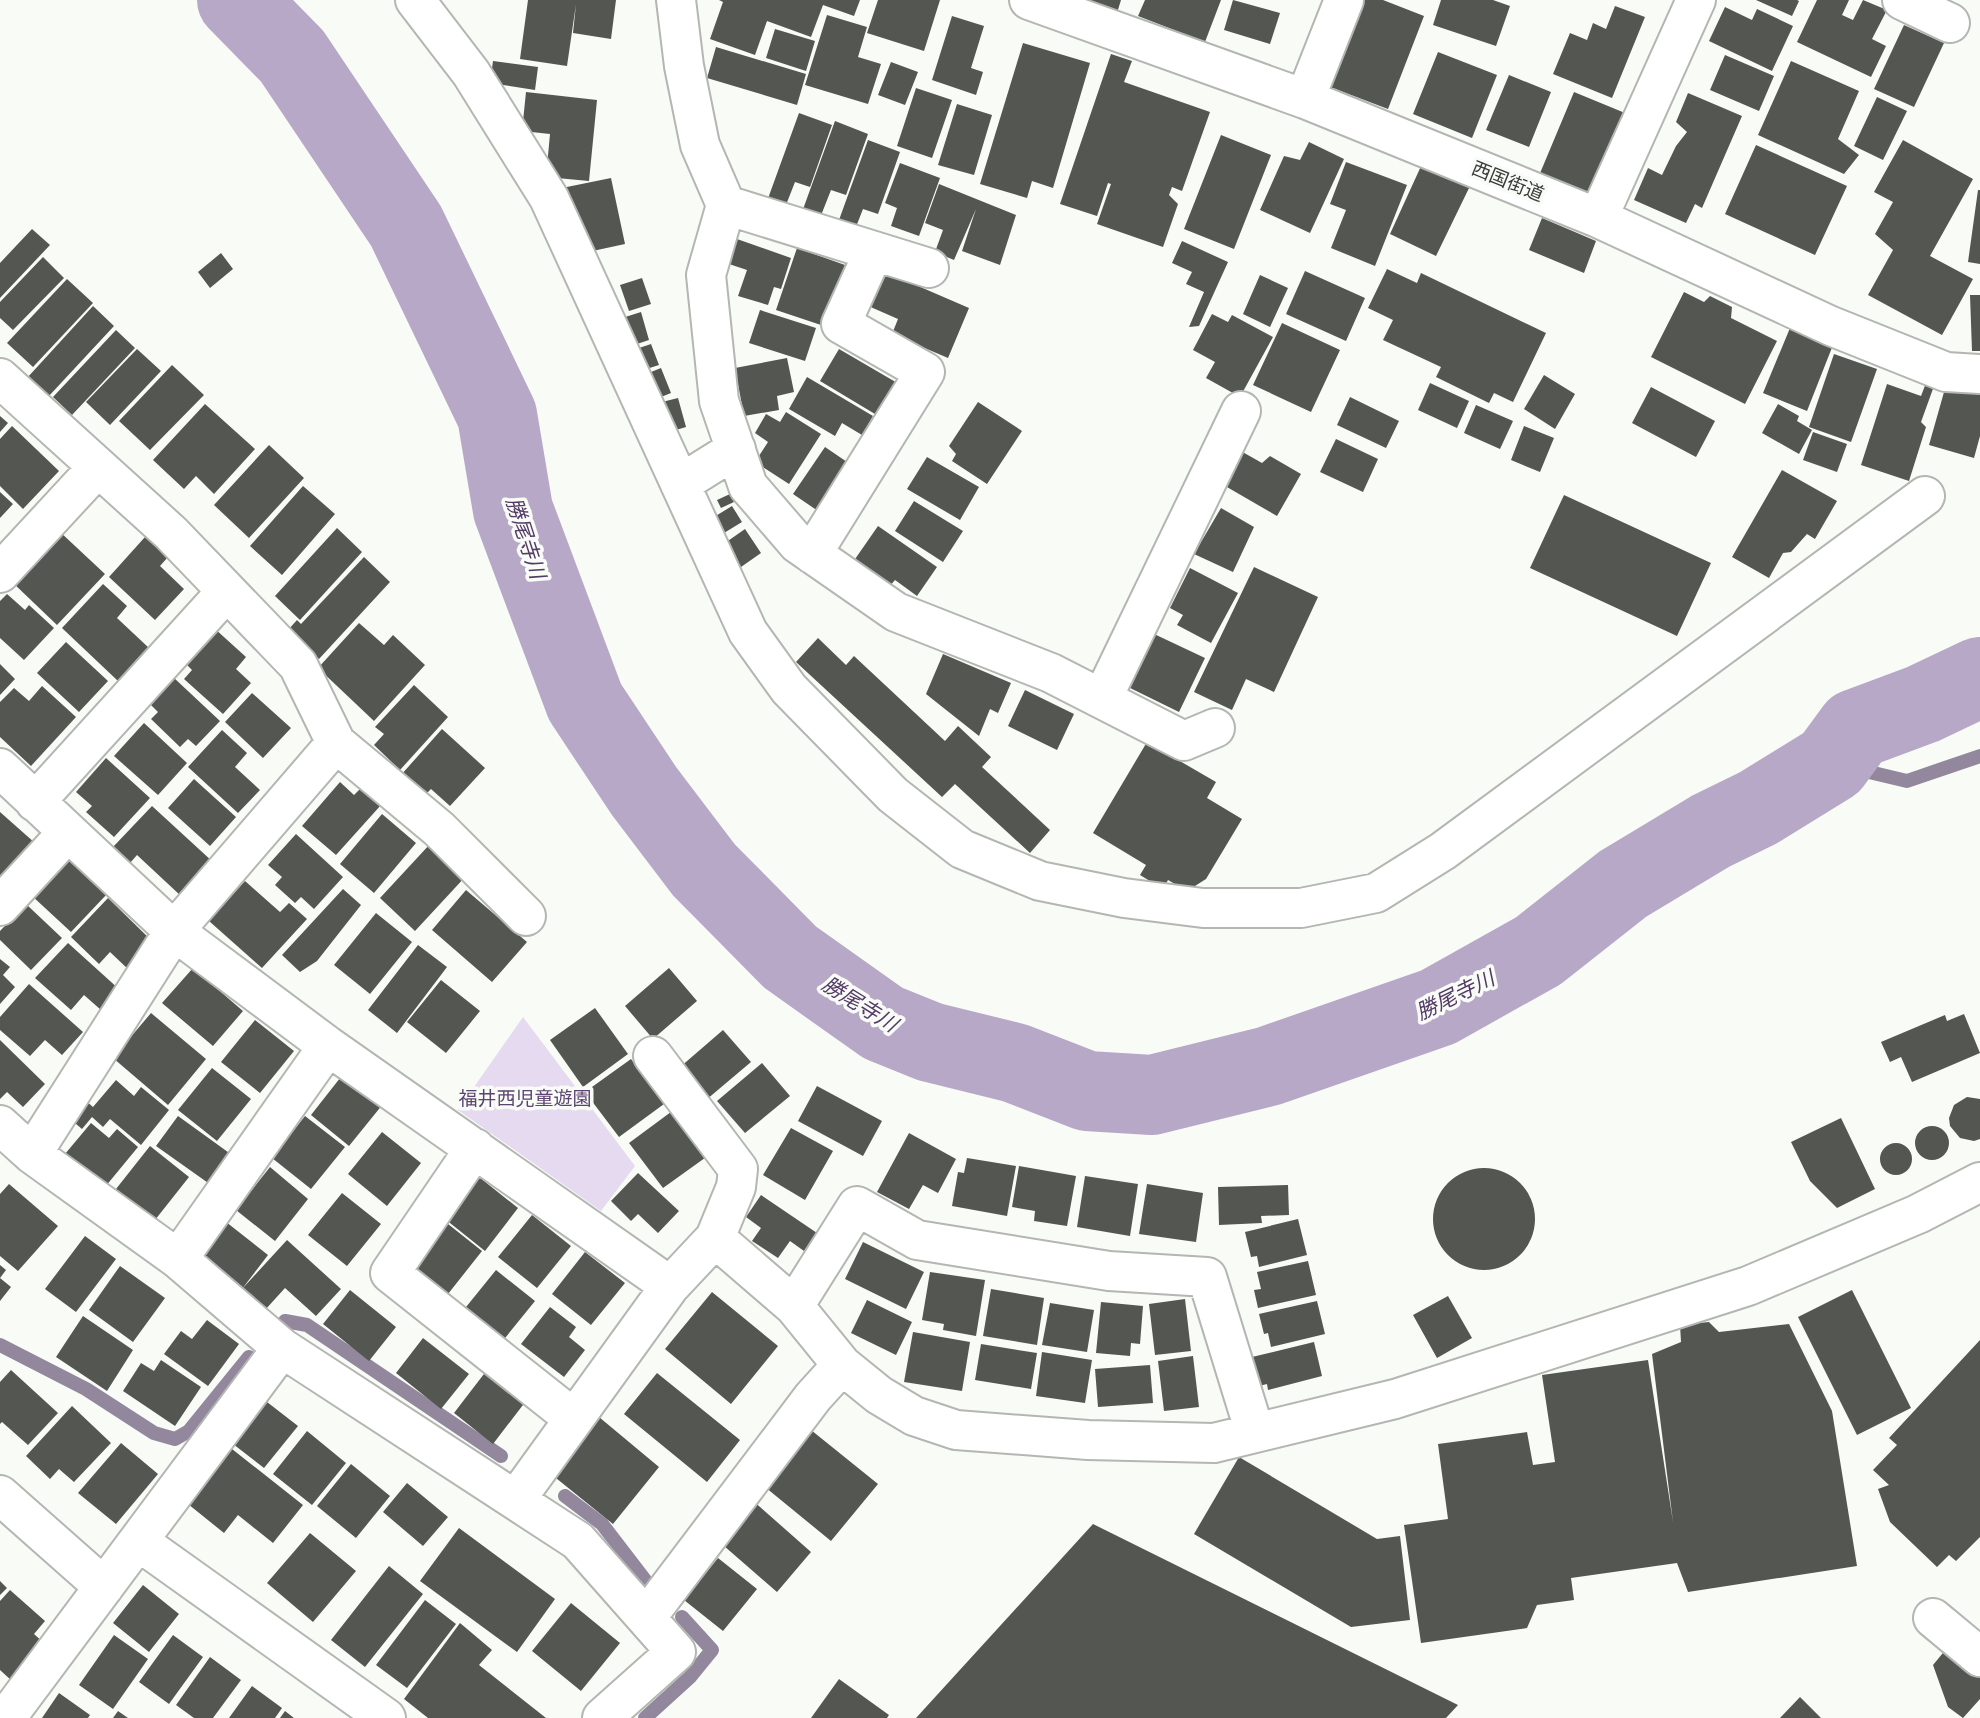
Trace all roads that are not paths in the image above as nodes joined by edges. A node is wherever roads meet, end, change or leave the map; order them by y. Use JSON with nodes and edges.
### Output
{"nodes":[{"id":1,"x":415,"y":0,"type":"edge"},
{"id":2,"x":676,"y":0,"type":"edge"},
{"id":3,"x":1030,"y":0,"type":"edge"},
{"id":4,"x":1345,"y":0,"type":"edge"},
{"id":5,"x":1696,"y":0,"type":"edge"},
{"id":6,"x":1902,"y":0,"type":"edge"},
{"id":7,"x":1950,"y":23,"type":"dead end"},
{"id":8,"x":1305,"y":99,"type":"junction"},
{"id":9,"x":726,"y":205,"type":"junction"},
{"id":10,"x":1598,"y":218,"type":"junction"},
{"id":11,"x":874,"y":251,"type":"junction"},
{"id":12,"x":929,"y":268,"type":"dead end"},
{"id":13,"x":1980,"y":374,"type":"edge"},
{"id":14,"x":0,"y":378,"type":"edge"},
{"id":15,"x":1241,"y":411,"type":"dead end"},
{"id":16,"x":736,"y":449,"type":"junction"},
{"id":17,"x":98,"y":467,"type":"junction"},
{"id":18,"x":680,"y":484,"type":"junction"},
{"id":19,"x":1925,"y":496,"type":"dead end"},
{"id":20,"x":812,"y":554,"type":"junction"},
{"id":21,"x":0,"y":573,"type":"edge"},
{"id":22,"x":226,"y":592,"type":"junction"},
{"id":23,"x":1102,"y":699,"type":"junction"},
{"id":24,"x":1215,"y":728,"type":"dead end"},
{"id":25,"x":336,"y":743,"type":"junction"},
{"id":26,"x":0,"y":768,"type":"edge"},
{"id":27,"x":35,"y":802,"type":"junction"},
{"id":28,"x":68,"y":832,"type":"junction"},
{"id":29,"x":0,"y":906,"type":"edge"},
{"id":30,"x":526,"y":916,"type":"dead end"},
{"id":31,"x":174,"y":931,"type":"junction"},
{"id":32,"x":328,"y":1046,"type":"junction"},
{"id":33,"x":653,"y":1056,"type":"dead end"},
{"id":34,"x":0,"y":1125,"type":"edge"},
{"id":35,"x":475,"y":1148,"type":"junction"},
{"id":36,"x":32,"y":1154,"type":"junction"},
{"id":37,"x":1980,"y":1182,"type":"edge"},
{"id":38,"x":715,"y":1238,"type":"junction"},
{"id":39,"x":178,"y":1259,"type":"junction"},
{"id":40,"x":670,"y":1286,"type":"junction"},
{"id":41,"x":794,"y":1306,"type":"junction"},
{"id":42,"x":282,"y":1348,"type":"junction"},
{"id":43,"x":842,"y":1365,"type":"junction"},
{"id":44,"x":573,"y":1418,"type":"junction"},
{"id":45,"x":1255,"y":1433,"type":"junction"},
{"id":46,"x":0,"y":1495,"type":"edge"},
{"id":47,"x":517,"y":1498,"type":"junction"},
{"id":48,"x":138,"y":1541,"type":"junction"},
{"id":49,"x":104,"y":1587,"type":"junction"},
{"id":50,"x":646,"y":1618,"type":"junction"},
{"id":51,"x":1933,"y":1618,"type":"dead end"},
{"id":52,"x":1980,"y":1657,"type":"edge"},
{"id":53,"x":6,"y":1718,"type":"edge"},
{"id":54,"x":386,"y":1718,"type":"edge"},
{"id":55,"x":602,"y":1718,"type":"edge"}],
"edges":[{"from":1,"to":18,"type":"street"},
{"from":2,"to":9,"type":"street"},
{"from":3,"to":8,"type":"street","name":"西国街道"},
{"from":4,"to":8,"type":"street"},
{"from":5,"to":10,"type":"street"},
{"from":6,"to":7,"type":"street"},
{"from":8,"to":10,"type":"street","name":"西国街道"},
{"from":9,"to":11,"type":"street"},
{"from":9,"to":16,"type":"street"},
{"from":10,"to":13,"type":"street","name":"西国街道"},
{"from":11,"to":12,"type":"street"},
{"from":11,"to":20,"type":"street"},
{"from":14,"to":17,"type":"street"},
{"from":15,"to":23,"type":"street"},
{"from":16,"to":18,"type":"street"},
{"from":16,"to":20,"type":"street"},
{"from":17,"to":21,"type":"street"},
{"from":17,"to":22,"type":"street"},
{"from":18,"to":19,"type":"street"},
{"from":20,"to":23,"type":"street"},
{"from":22,"to":25,"type":"street"},
{"from":22,"to":27,"type":"street"},
{"from":23,"to":24,"type":"street"},
{"from":25,"to":30,"type":"street"},
{"from":25,"to":31,"type":"street"},
{"from":26,"to":27,"type":"street"},
{"from":27,"to":28,"type":"street"},
{"from":28,"to":29,"type":"street"},
{"from":28,"to":31,"type":"street"},
{"from":31,"to":32,"type":"street"},
{"from":31,"to":36,"type":"street"},
{"from":32,"to":35,"type":"street"},
{"from":32,"to":39,"type":"street"},
{"from":33,"to":38,"type":"street"},
{"from":34,"to":36,"type":"street"},
{"from":35,"to":40,"type":"street"},
{"from":35,"to":44,"type":"street"},
{"from":36,"to":39,"type":"street"},
{"from":37,"to":45,"type":"street"},
{"from":38,"to":40,"type":"street"},
{"from":38,"to":41,"type":"street"},
{"from":39,"to":42,"type":"street"},
{"from":40,"to":44,"type":"street"},
{"from":41,"to":43,"type":"street"},
{"from":41,"to":45,"type":"street"},
{"from":42,"to":47,"type":"street"},
{"from":42,"to":48,"type":"street"},
{"from":43,"to":45,"type":"street"},
{"from":43,"to":50,"type":"street"},
{"from":44,"to":47,"type":"street"},
{"from":46,"to":49,"type":"street"},
{"from":47,"to":50,"type":"street"},
{"from":48,"to":49,"type":"street"},
{"from":48,"to":54,"type":"street"},
{"from":49,"to":53,"type":"street"},
{"from":50,"to":55,"type":"street"},
{"from":51,"to":52,"type":"street"}]}
